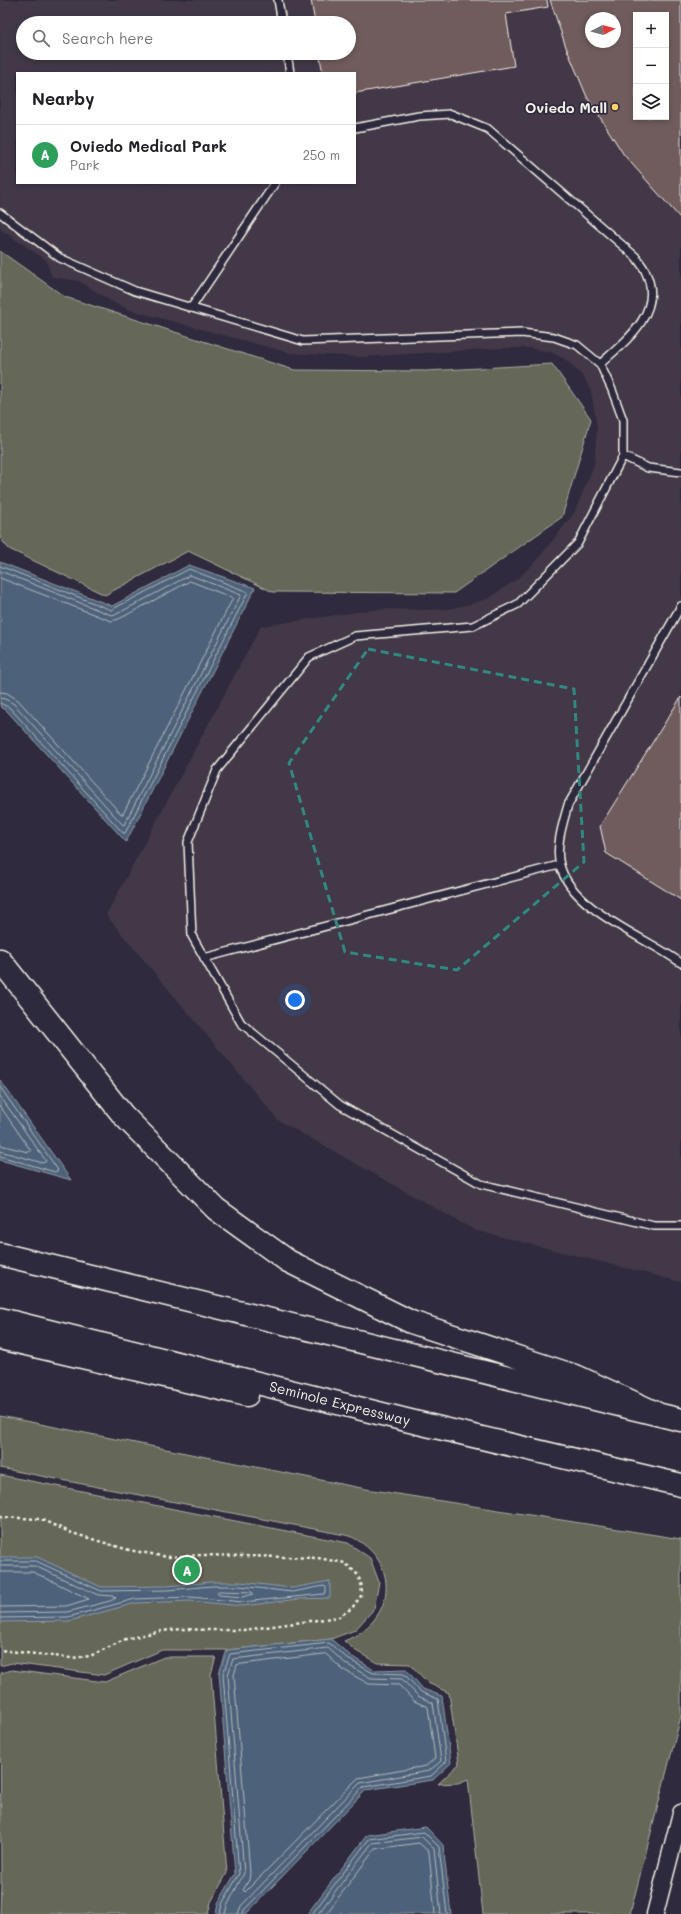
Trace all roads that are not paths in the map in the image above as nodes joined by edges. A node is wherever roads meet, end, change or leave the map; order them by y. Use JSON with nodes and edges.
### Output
{"nodes":[{"id":1,"x":278,"y":0,"type":"edge"},
{"id":2,"x":281,"y":16,"type":"edge"},
{"id":3,"x":288,"y":60,"type":"edge"},
{"id":4,"x":290,"y":72,"type":"edge"},
{"id":5,"x":356,"y":128,"type":"edge"},
{"id":6,"x":274,"y":184,"type":"edge"},
{"id":7,"x":0,"y":213,"type":"edge"},
{"id":8,"x":191,"y":308,"type":"junction"},
{"id":9,"x":600,"y":364,"type":"junction"},
{"id":10,"x":623,"y":456,"type":"junction"},
{"id":11,"x":681,"y":472,"type":"edge"},
{"id":12,"x":681,"y":606,"type":"edge"},
{"id":13,"x":559,"y":865,"type":"junction"},
{"id":14,"x":204,"y":958,"type":"junction"},
{"id":15,"x":0,"y":960,"type":"edge"},
{"id":16,"x":681,"y":964,"type":"edge"},
{"id":17,"x":681,"y":1226,"type":"edge"},
{"id":18,"x":0,"y":1254,"type":"edge"},
{"id":19,"x":0,"y":1319,"type":"edge"},
{"id":20,"x":0,"y":1338,"type":"edge"},
{"id":21,"x":572,"y":1385,"type":"junction"},
{"id":22,"x":670,"y":1417,"type":"edge"},
{"id":23,"x":410,"y":1421,"type":"junction"},
{"id":24,"x":681,"y":1485,"type":"edge"},
{"id":25,"x":681,"y":1813,"type":"edge"},
{"id":26,"x":655,"y":1914,"type":"edge"}],
"edges":[{"from":1,"to":2,"type":"lane"},
{"from":3,"to":4,"type":"lane"},
{"from":5,"to":9,"type":"lane"},
{"from":6,"to":8,"type":"lane"},
{"from":7,"to":8,"type":"lane"},
{"from":8,"to":9,"type":"lane"},
{"from":9,"to":10,"type":"lane"},
{"from":10,"to":11,"type":"lane"},
{"from":10,"to":14,"type":"lane"},
{"from":12,"to":13,"type":"lane"},
{"from":13,"to":14,"type":"lane"},
{"from":13,"to":16,"type":"lane"},
{"from":14,"to":17,"type":"lane"},
{"from":15,"to":21,"type":"highway"},
{"from":18,"to":21,"type":"highway"},
{"from":19,"to":23,"type":"highway","name":"Seminole Expressway"},
{"from":20,"to":23,"type":"highway"},
{"from":21,"to":22,"type":"highway"},
{"from":23,"to":24,"type":"highway","name":"Seminole Expressway"},
{"from":25,"to":26,"type":"street"}]}
